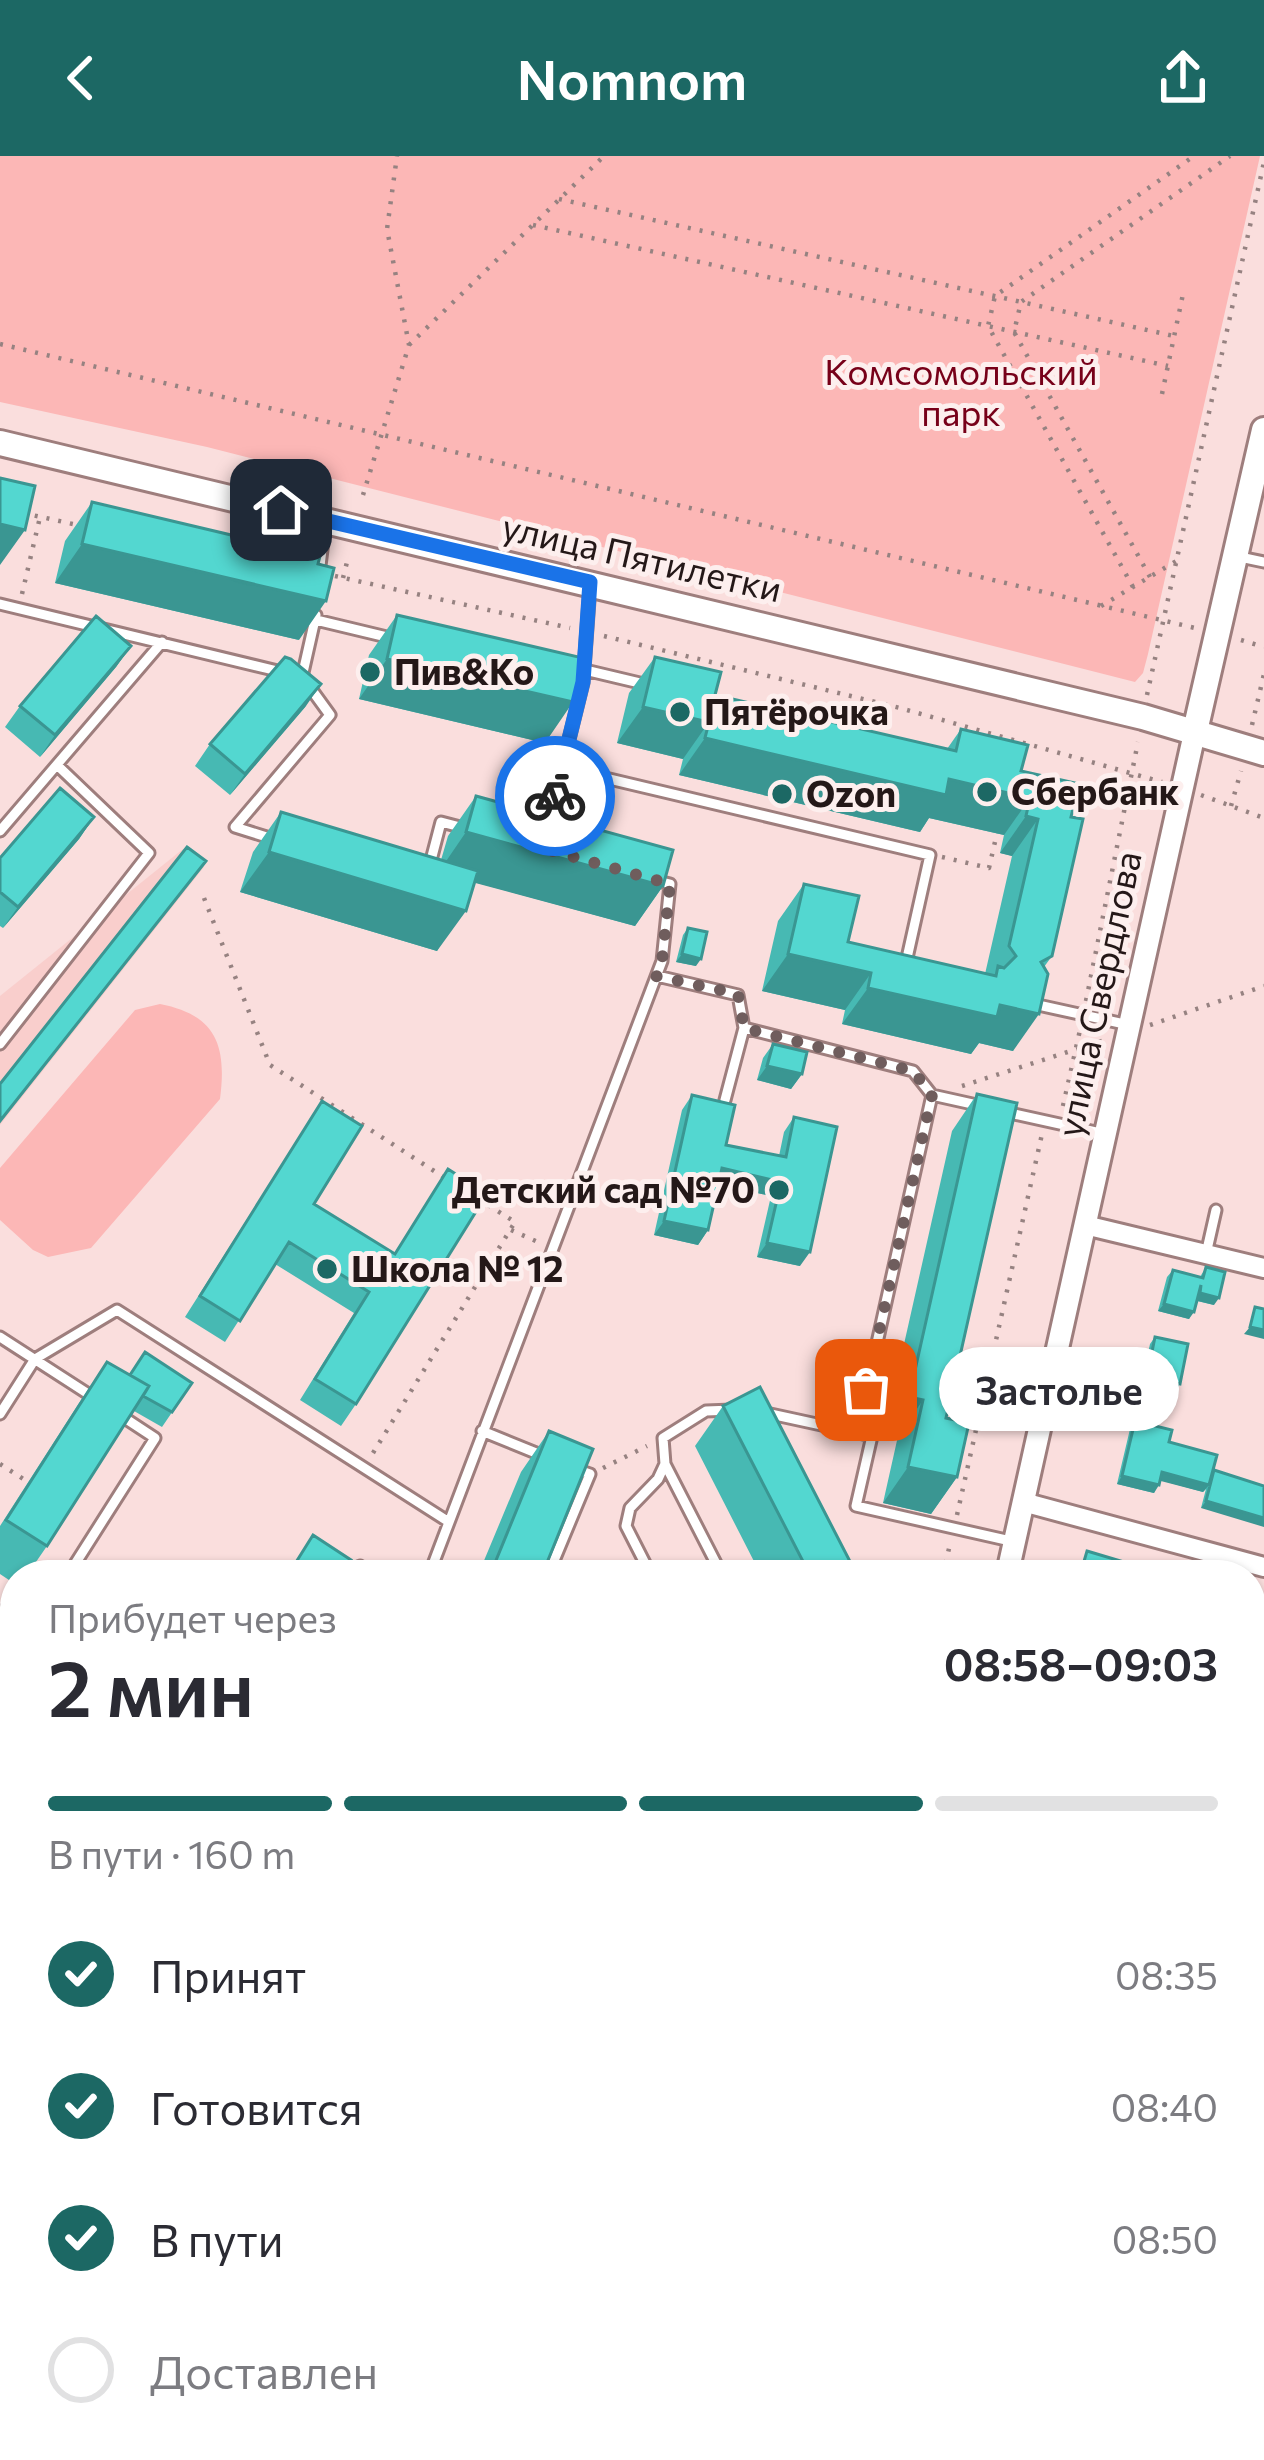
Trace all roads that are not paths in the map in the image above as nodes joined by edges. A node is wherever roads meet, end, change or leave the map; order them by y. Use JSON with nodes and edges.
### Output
{"nodes":[{"id":1,"x":1264,"y":430,"type":"edge"},
{"id":2,"x":0,"y":443,"type":"edge"},
{"id":3,"x":326,"y":520,"type":"junction"},
{"id":4,"x":1235,"y":556,"type":"junction"},
{"id":5,"x":1264,"y":562,"type":"edge"},
{"id":6,"x":590,"y":582,"type":"junction"},
{"id":7,"x":0,"y":604,"type":"edge"},
{"id":8,"x":316,"y":620,"type":"junction"},
{"id":9,"x":405,"y":641,"type":"edge"},
{"id":10,"x":162,"y":642,"type":"junction"},
{"id":11,"x":585,"y":670,"type":"junction"},
{"id":12,"x":302,"y":677,"type":"junction"},
{"id":13,"x":561,"y":677,"type":"edge"},
{"id":14,"x":583,"y":682,"type":"junction"},
{"id":15,"x":652,"y":686,"type":"edge"},
{"id":16,"x":1195,"y":731,"type":"junction"},
{"id":17,"x":1264,"y":753,"type":"edge"},
{"id":18,"x":57,"y":765,"type":"junction"},
{"id":19,"x":562,"y":768,"type":"junction"},
{"id":20,"x":547,"y":828,"type":"edge"},
{"id":21,"x":0,"y":831,"type":"edge"},
{"id":22,"x":481,"y":833,"type":"edge"},
{"id":23,"x":277,"y":840,"type":"edge"},
{"id":24,"x":649,"y":878,"type":"edge"},
{"id":25,"x":424,"y":884,"type":"edge"},
{"id":26,"x":903,"y":975,"type":"edge"},
{"id":27,"x":656,"y":976,"type":"junction"},
{"id":28,"x":1024,"y":1002,"type":"edge"},
{"id":29,"x":744,"y":1028,"type":"junction"},
{"id":30,"x":1129,"y":1029,"type":"junction"},
{"id":31,"x":0,"y":1044,"type":"edge"},
{"id":32,"x":932,"y":1095,"type":"junction"},
{"id":33,"x":725,"y":1100,"type":"edge"},
{"id":34,"x":1105,"y":1134,"type":"junction"},
{"id":35,"x":1216,"y":1210,"type":"dead end"},
{"id":36,"x":1085,"y":1225,"type":"junction"},
{"id":37,"x":1206,"y":1254,"type":"junction"},
{"id":38,"x":1264,"y":1268,"type":"edge"},
{"id":39,"x":0,"y":1337,"type":"edge"},
{"id":40,"x":35,"y":1359,"type":"junction"},
{"id":41,"x":0,"y":1414,"type":"edge"},
{"id":42,"x":482,"y":1431,"type":"junction"},
{"id":43,"x":857,"y":1432,"type":"junction"},
{"id":44,"x":547,"y":1457,"type":"edge"},
{"id":45,"x":664,"y":1464,"type":"junction"},
{"id":46,"x":568,"y":1466,"type":"edge"},
{"id":47,"x":1024,"y":1502,"type":"junction"},
{"id":48,"x":448,"y":1522,"type":"junction"},
{"id":49,"x":1015,"y":1542,"type":"junction"},
{"id":50,"x":78,"y":1560,"type":"edge"},
{"id":51,"x":434,"y":1560,"type":"edge"},
{"id":52,"x":554,"y":1560,"type":"edge"},
{"id":53,"x":643,"y":1560,"type":"edge"},
{"id":54,"x":714,"y":1560,"type":"edge"},
{"id":55,"x":1011,"y":1560,"type":"edge"},
{"id":56,"x":1238,"y":1560,"type":"edge"}],
"edges":[{"from":1,"to":4,"type":"main road","name":"улица Свердлова"},
{"from":2,"to":3,"type":"main road","name":"улица Пятилетки"},
{"from":3,"to":6,"type":"main road","name":"улица Пятилетки"},
{"from":3,"to":8,"type":"lane"},
{"from":4,"to":5,"type":"lane"},
{"from":4,"to":16,"type":"main road","name":"улица Свердлова"},
{"from":6,"to":11,"type":"lane"},
{"from":6,"to":16,"type":"main road","name":"улица Пятилетки"},
{"from":7,"to":10,"type":"lane"},
{"from":8,"to":9,"type":"lane"},
{"from":8,"to":12,"type":"lane"},
{"from":10,"to":12,"type":"lane"},
{"from":10,"to":18,"type":"lane"},
{"from":11,"to":14,"type":"lane"},
{"from":11,"to":15,"type":"lane"},
{"from":12,"to":23,"type":"lane"},
{"from":13,"to":14,"type":"lane"},
{"from":14,"to":19,"type":"lane"},
{"from":16,"to":17,"type":"main road","name":"улица Пятилетки"},
{"from":16,"to":30,"type":"street","name":"улица Свердлова"},
{"from":18,"to":21,"type":"lane"},
{"from":18,"to":31,"type":"lane"},
{"from":19,"to":20,"type":"lane"},
{"from":19,"to":26,"type":"lane"},
{"from":22,"to":25,"type":"lane"},
{"from":24,"to":27,"type":"lane"},
{"from":27,"to":29,"type":"lane"},
{"from":27,"to":42,"type":"lane"},
{"from":28,"to":30,"type":"lane"},
{"from":29,"to":32,"type":"lane"},
{"from":29,"to":33,"type":"lane"},
{"from":30,"to":34,"type":"street","name":"улица Свердлова"},
{"from":32,"to":34,"type":"lane"},
{"from":32,"to":43,"type":"lane"},
{"from":34,"to":36,"type":"street","name":"улица Свердлова"},
{"from":35,"to":37,"type":"lane"},
{"from":36,"to":37,"type":"street"},
{"from":36,"to":47,"type":"street","name":"улица Свердлова"},
{"from":37,"to":38,"type":"street"},
{"from":39,"to":40,"type":"lane"},
{"from":40,"to":41,"type":"lane"},
{"from":40,"to":48,"type":"lane"},
{"from":40,"to":50,"type":"lane"},
{"from":42,"to":44,"type":"lane"},
{"from":42,"to":48,"type":"lane"},
{"from":43,"to":45,"type":"lane"},
{"from":43,"to":49,"type":"lane"},
{"from":45,"to":53,"type":"lane"},
{"from":45,"to":54,"type":"lane"},
{"from":46,"to":52,"type":"lane"},
{"from":47,"to":49,"type":"street","name":"улица Свердлова"},
{"from":47,"to":56,"type":"street"},
{"from":48,"to":51,"type":"lane"},
{"from":49,"to":55,"type":"street","name":"улица Свердлова"}]}
